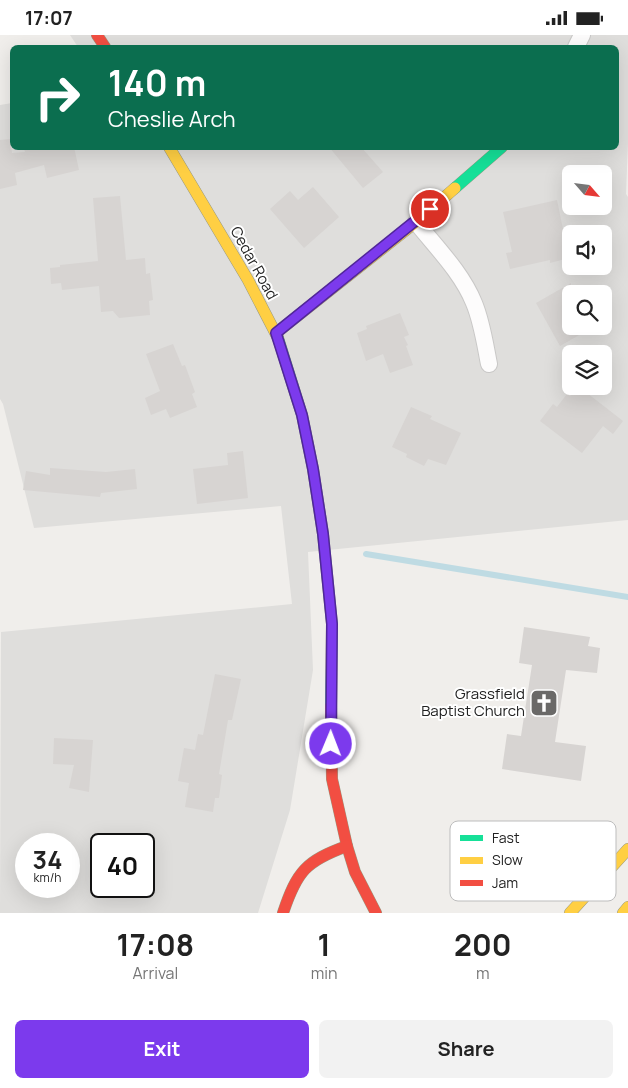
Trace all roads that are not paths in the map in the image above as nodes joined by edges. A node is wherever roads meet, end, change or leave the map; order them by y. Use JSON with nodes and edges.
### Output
{"nodes":[{"id":1,"x":171,"y":150,"type":"edge"},
{"id":2,"x":499,"y":150,"type":"edge"},
{"id":3,"x":416,"y":222,"type":"junction"},
{"id":4,"x":276,"y":333,"type":"junction"},
{"id":5,"x":489,"y":364,"type":"dead end"},
{"id":6,"x":347,"y":846,"type":"junction"},
{"id":7,"x":628,"y":849,"type":"edge"},
{"id":8,"x":616,"y":862,"type":"edge"},
{"id":9,"x":581,"y":901,"type":"edge"},
{"id":10,"x":628,"y":907,"type":"edge"},
{"id":11,"x":283,"y":913,"type":"edge"},
{"id":12,"x":376,"y":913,"type":"edge"},
{"id":13,"x":570,"y":913,"type":"edge"},
{"id":14,"x":623,"y":913,"type":"edge"}],
"edges":[{"from":1,"to":4,"type":"street","name":"Cedar Road"},
{"from":2,"to":3,"type":"street"},
{"from":3,"to":4,"type":"street"},
{"from":3,"to":5,"type":"street"},
{"from":4,"to":6,"type":"street","name":"Cedar Road"},
{"from":6,"to":11,"type":"street"},
{"from":6,"to":12,"type":"street","name":"Cedar Road"},
{"from":7,"to":8,"type":"street"},
{"from":9,"to":13,"type":"street"},
{"from":10,"to":14,"type":"street"}]}
